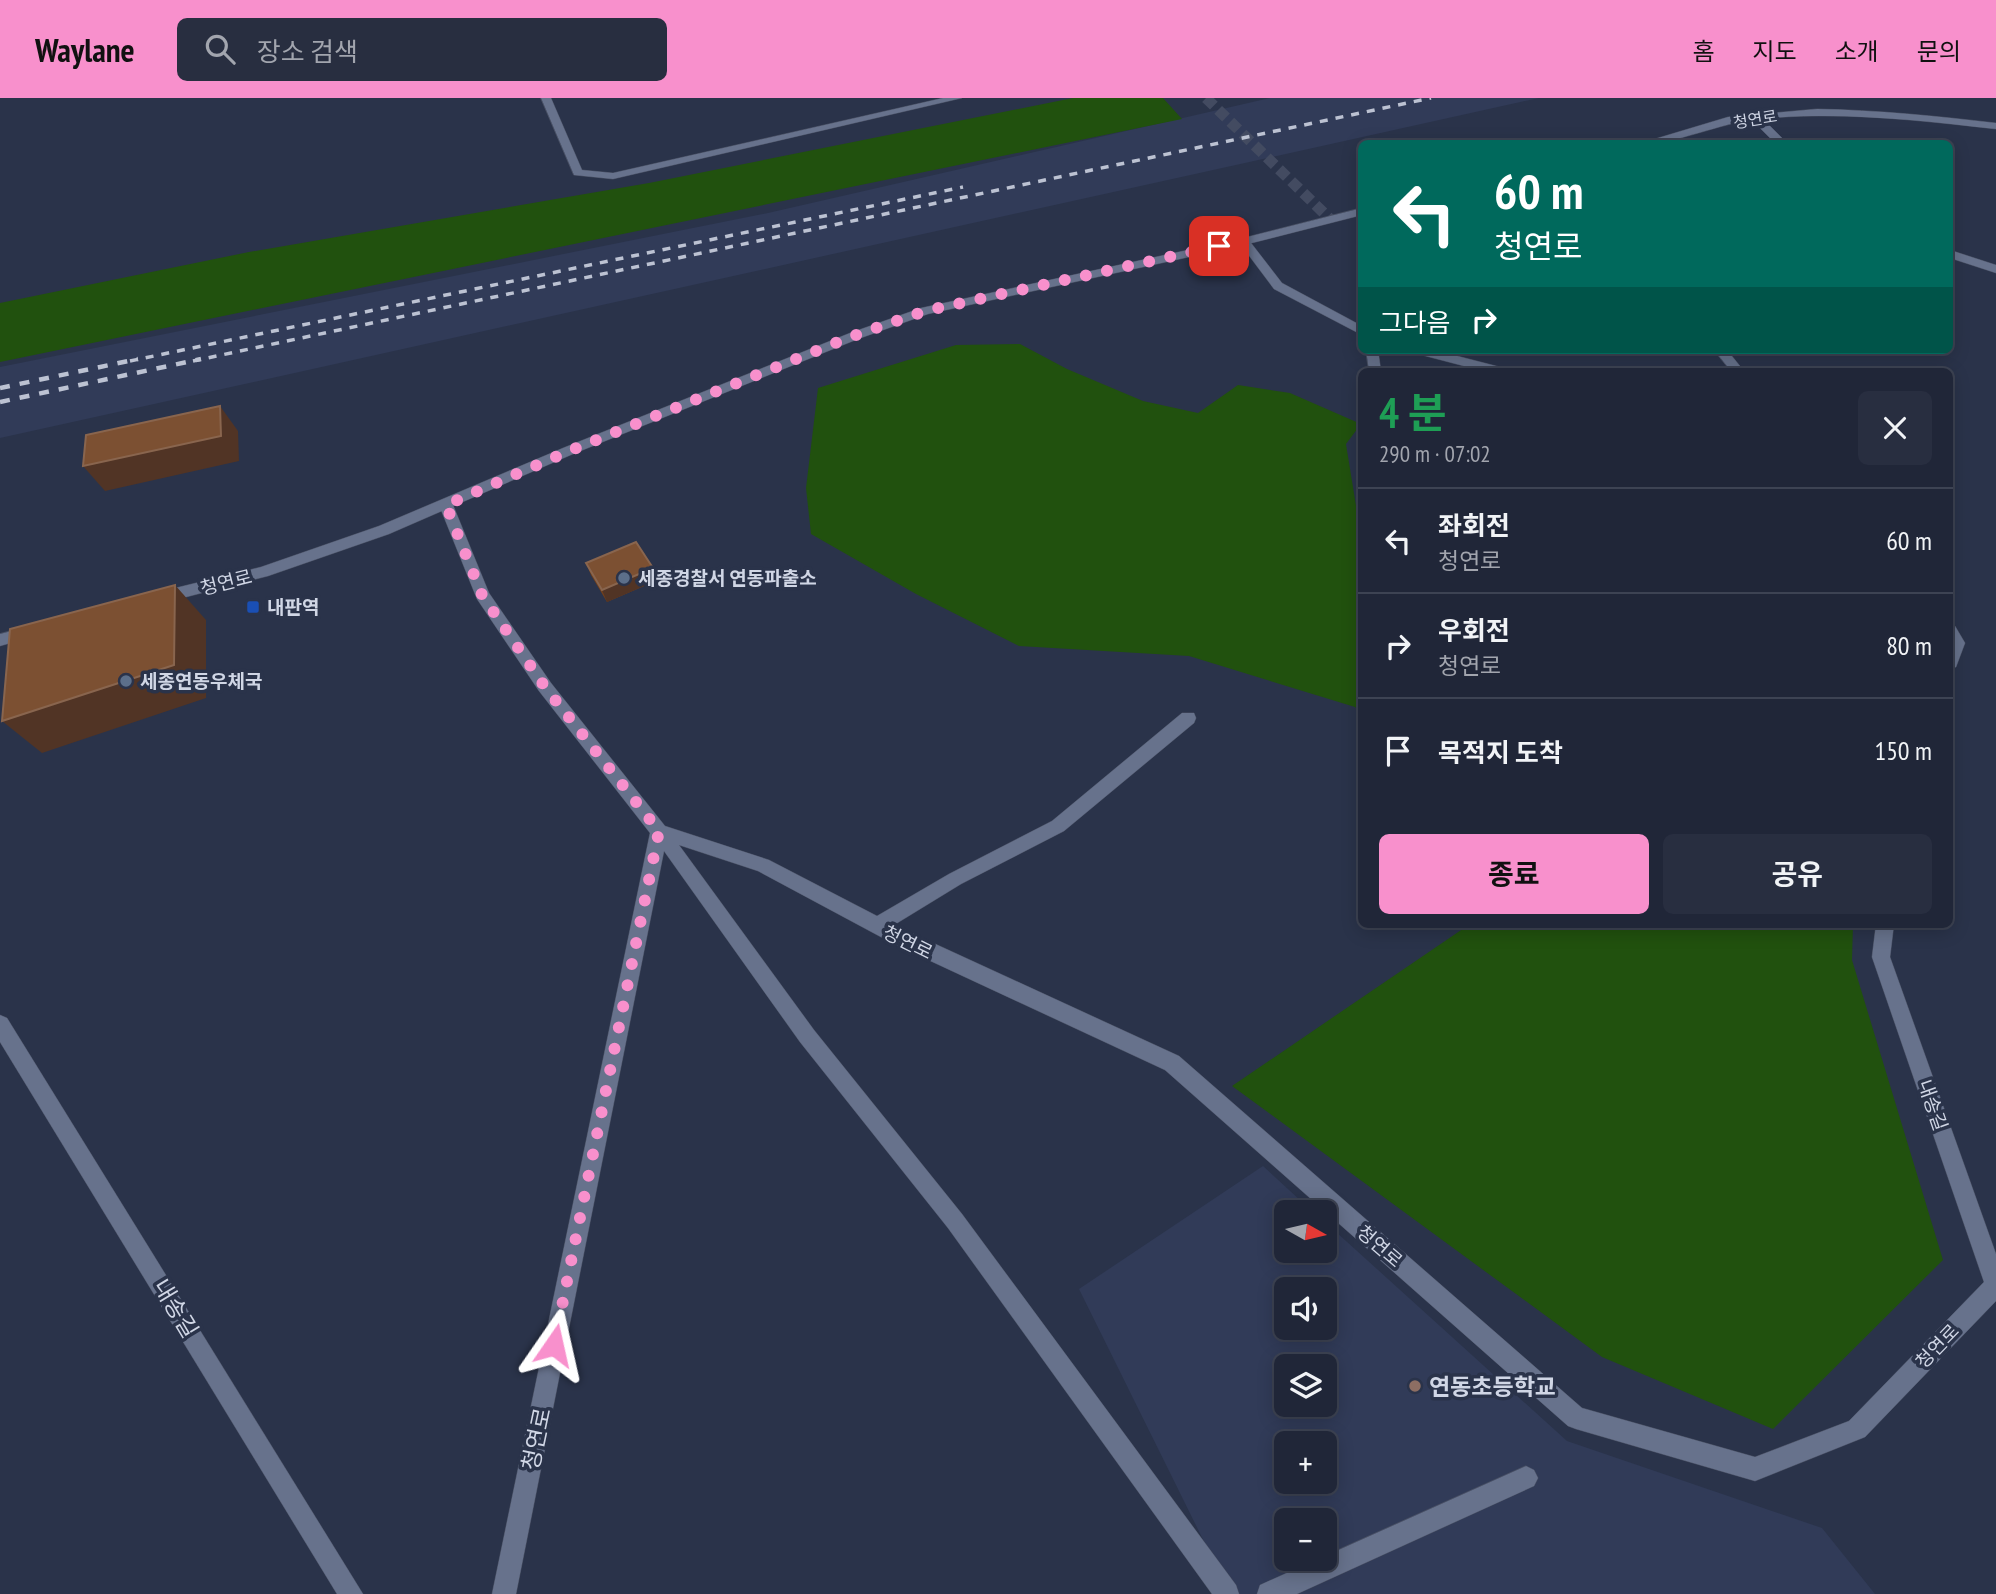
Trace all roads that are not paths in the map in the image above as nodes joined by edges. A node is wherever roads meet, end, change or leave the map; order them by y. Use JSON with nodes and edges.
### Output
{"nodes":[{"id":1,"x":546,"y":98,"type":"edge"},
{"id":2,"x":957,"y":98,"type":"edge"},
{"id":3,"x":1755,"y":116,"type":"junction"},
{"id":4,"x":1996,"y":126,"type":"edge"},
{"id":5,"x":1659,"y":140,"type":"edge"},
{"id":6,"x":1779,"y":140,"type":"edge"},
{"id":7,"x":1358,"y":212,"type":"edge"},
{"id":8,"x":1244,"y":241,"type":"junction"},
{"id":9,"x":1953,"y":255,"type":"edge"},
{"id":10,"x":1996,"y":269,"type":"edge"},
{"id":11,"x":1358,"y":329,"type":"edge"},
{"id":12,"x":1434,"y":354,"type":"edge"},
{"id":13,"x":1723,"y":354,"type":"edge"},
{"id":14,"x":1488,"y":368,"type":"edge"},
{"id":15,"x":1735,"y":368,"type":"edge"},
{"id":16,"x":446,"y":505,"type":"junction"},
{"id":17,"x":147,"y":601,"type":"edge"},
{"id":18,"x":40,"y":629,"type":"edge"},
{"id":19,"x":1953,"y":636,"type":"edge"},
{"id":20,"x":0,"y":640,"type":"edge"},
{"id":21,"x":1953,"y":654,"type":"edge"},
{"id":22,"x":1188,"y":718,"type":"dead end"},
{"id":23,"x":659,"y":831,"type":"junction"},
{"id":24,"x":877,"y":926,"type":"junction"},
{"id":25,"x":1885,"y":928,"type":"edge"},
{"id":26,"x":0,"y":1024,"type":"edge"},
{"id":27,"x":1996,"y":1285,"type":"edge"},
{"id":28,"x":1526,"y":1478,"type":"dead end"},
{"id":29,"x":351,"y":1594,"type":"edge"},
{"id":30,"x":503,"y":1594,"type":"edge"},
{"id":31,"x":1227,"y":1594,"type":"edge"},
{"id":32,"x":1269,"y":1594,"type":"edge"}],
"edges":[{"from":1,"to":2,"type":"street"},
{"from":3,"to":4,"type":"street","name":"청연로"},
{"from":3,"to":5,"type":"street","name":"청연로"},
{"from":3,"to":6,"type":"street"},
{"from":7,"to":8,"type":"street","name":"청연로"},
{"from":8,"to":11,"type":"street"},
{"from":8,"to":16,"type":"street","name":"청연로"},
{"from":9,"to":10,"type":"street"},
{"from":12,"to":14,"type":"street"},
{"from":13,"to":15,"type":"street"},
{"from":16,"to":17,"type":"street","name":"청연로"},
{"from":16,"to":23,"type":"street"},
{"from":18,"to":20,"type":"street"},
{"from":19,"to":21,"type":"street"},
{"from":22,"to":24,"type":"street"},
{"from":23,"to":24,"type":"street","name":"청연로"},
{"from":23,"to":30,"type":"street","name":"청연로"},
{"from":23,"to":31,"type":"street"},
{"from":24,"to":27,"type":"street","name":"청연로"},
{"from":25,"to":27,"type":"street","name":"내송길"},
{"from":26,"to":29,"type":"street","name":"내송길"},
{"from":28,"to":32,"type":"street"}]}
